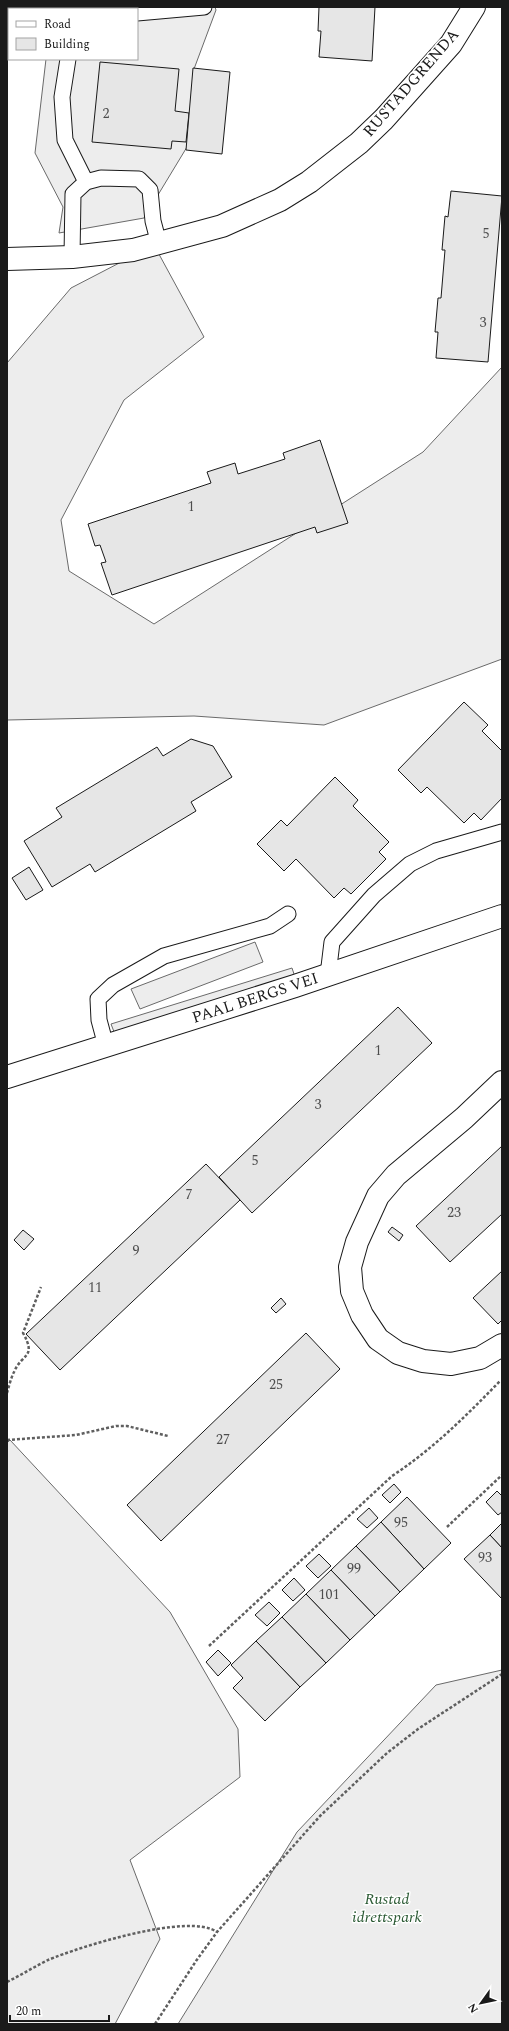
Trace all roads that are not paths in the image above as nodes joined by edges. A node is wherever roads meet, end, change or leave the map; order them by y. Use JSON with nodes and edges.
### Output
{"nodes":[{"id":1,"x":204,"y":7,"type":"edge"},
{"id":2,"x":474,"y":7,"type":"edge"},
{"id":3,"x":138,"y":13,"type":"edge"},
{"id":4,"x":68,"y":60,"type":"edge"},
{"id":5,"x":86,"y":182,"type":"junction"},
{"id":6,"x":159,"y":244,"type":"junction"},
{"id":7,"x":72,"y":257,"type":"junction"},
{"id":8,"x":7,"y":259,"type":"edge"},
{"id":9,"x":502,"y":832,"type":"edge"},
{"id":10,"x":288,"y":914,"type":"dead end"},
{"id":11,"x":502,"y":916,"type":"edge"},
{"id":12,"x":328,"y":975,"type":"junction"},
{"id":13,"x":106,"y":1046,"type":"junction"},
{"id":14,"x":7,"y":1077,"type":"edge"},
{"id":15,"x":502,"y":1082,"type":"edge"},
{"id":16,"x":502,"y":1345,"type":"edge"}],
"edges":[{"from":1,"to":3,"type":"lane"},
{"from":2,"to":6,"type":"street","name":"RUSTADGRENDA"},
{"from":4,"to":5,"type":"lane"},
{"from":5,"to":6,"type":"lane"},
{"from":5,"to":7,"type":"lane"},
{"from":6,"to":7,"type":"street","name":"RUSTADGRENDA"},
{"from":7,"to":8,"type":"street","name":"RUSTADGRENDA"},
{"from":9,"to":12,"type":"lane"},
{"from":10,"to":13,"type":"lane"},
{"from":11,"to":12,"type":"street","name":"PAAL BERGS VEI"},
{"from":12,"to":13,"type":"street","name":"PAAL BERGS VEI"},
{"from":13,"to":14,"type":"street","name":"PAAL BERGS VEI"},
{"from":15,"to":16,"type":"street"}]}
